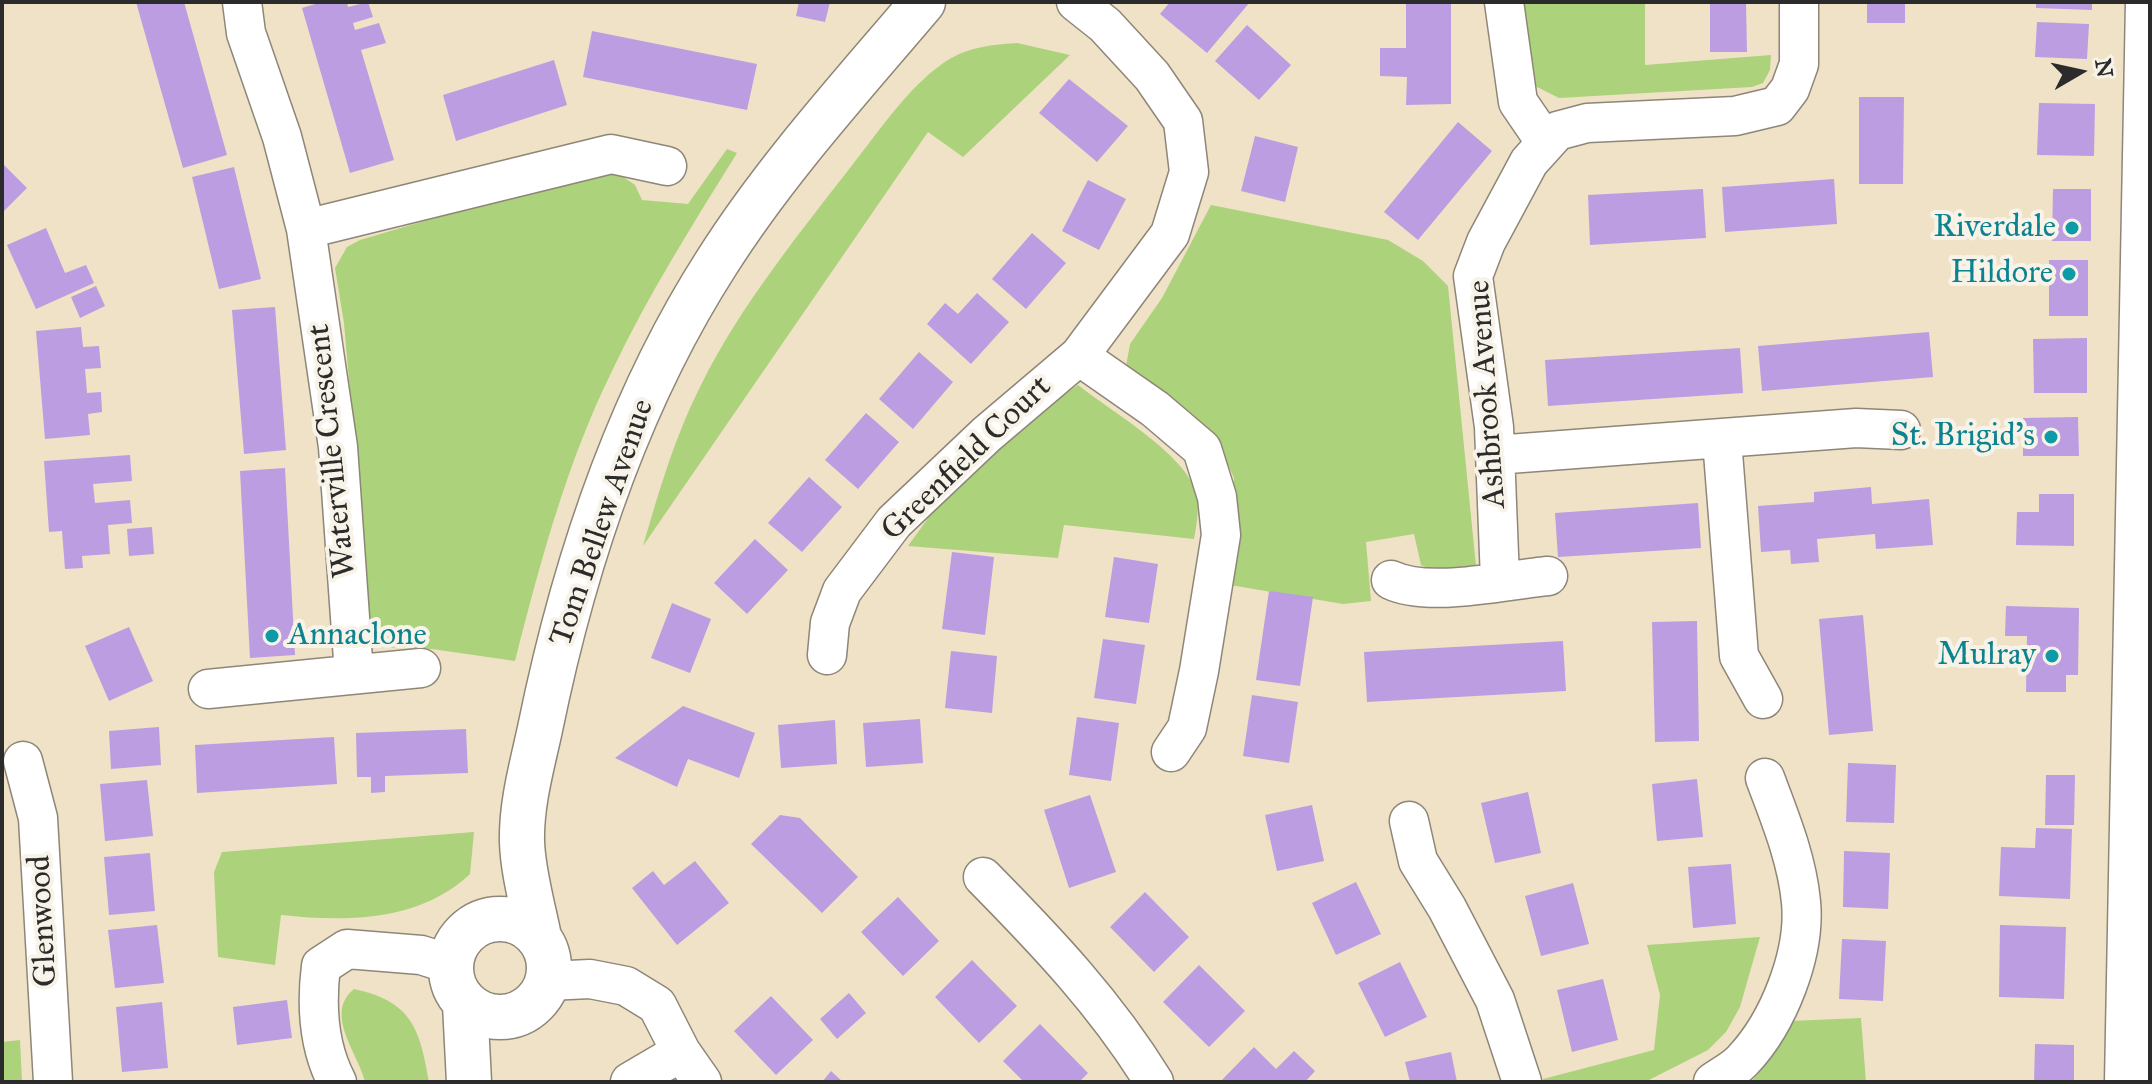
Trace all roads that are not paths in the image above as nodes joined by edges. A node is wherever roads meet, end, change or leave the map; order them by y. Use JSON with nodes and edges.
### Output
{"nodes":[{"id":1,"x":242,"y":2,"type":"edge"},
{"id":2,"x":923,"y":2,"type":"edge"},
{"id":3,"x":1076,"y":2,"type":"edge"},
{"id":4,"x":1504,"y":2,"type":"edge"},
{"id":5,"x":1799,"y":2,"type":"edge"},
{"id":6,"x":2148,"y":25,"type":"edge"},
{"id":7,"x":1546,"y":143,"type":"junction"},
{"id":8,"x":667,"y":166,"type":"dead end"},
{"id":9,"x":306,"y":229,"type":"junction"},
{"id":10,"x":1079,"y":356,"type":"junction"},
{"id":11,"x":1901,"y":430,"type":"dead end"},
{"id":12,"x":1722,"y":440,"type":"junction"},
{"id":13,"x":1495,"y":455,"type":"junction"},
{"id":14,"x":1548,"y":576,"type":"dead end"},
{"id":15,"x":1391,"y":580,"type":"dead end"},
{"id":16,"x":1500,"y":580,"type":"junction"},
{"id":17,"x":827,"y":655,"type":"dead end"},
{"id":18,"x":421,"y":668,"type":"dead end"},
{"id":19,"x":354,"y":674,"type":"junction"},
{"id":20,"x":208,"y":689,"type":"dead end"},
{"id":21,"x":1763,"y":699,"type":"dead end"},
{"id":22,"x":1171,"y":752,"type":"dead end"},
{"id":23,"x":23,"y":761,"type":"dead end"},
{"id":24,"x":1765,"y":778,"type":"dead end"},
{"id":25,"x":1409,"y":821,"type":"dead end"},
{"id":26,"x":522,"y":843,"type":"junction"},
{"id":27,"x":983,"y":877,"type":"dead end"},
{"id":28,"x":485,"y":921,"type":"junction"},
{"id":29,"x":539,"y":937,"type":"junction"},
{"id":30,"x":548,"y":981,"type":"junction"},
{"id":31,"x":458,"y":984,"type":"junction"},
{"id":32,"x":515,"y":1015,"type":"junction"},
{"id":33,"x":691,"y":1067,"type":"edge"},
{"id":34,"x":53,"y":1082,"type":"edge"},
{"id":35,"x":337,"y":1082,"type":"edge"},
{"id":36,"x":469,"y":1082,"type":"edge"},
{"id":37,"x":483,"y":1082,"type":"edge"},
{"id":38,"x":630,"y":1082,"type":"edge"},
{"id":39,"x":1154,"y":1082,"type":"edge"},
{"id":40,"x":1522,"y":1082,"type":"edge"},
{"id":41,"x":1713,"y":1082,"type":"edge"},
{"id":42,"x":2127,"y":1082,"type":"edge"}],
"edges":[{"from":1,"to":9,"type":"street","name":"Waterville Crescent"},
{"from":2,"to":26,"type":"street","name":"Tom Bellew Avenue"},
{"from":3,"to":10,"type":"street","name":"Greenfield Court"},
{"from":4,"to":7,"type":"street"},
{"from":5,"to":7,"type":"street","name":"Ashbrook Avenue"},
{"from":6,"to":42,"type":"street"},
{"from":7,"to":13,"type":"street","name":"Ashbrook Avenue"},
{"from":8,"to":9,"type":"street"},
{"from":9,"to":19,"type":"street","name":"Waterville Crescent"},
{"from":10,"to":17,"type":"street","name":"Greenfield Court"},
{"from":10,"to":22,"type":"street","name":"Greenfield Court"},
{"from":11,"to":12,"type":"street"},
{"from":12,"to":13,"type":"street"},
{"from":12,"to":21,"type":"street"},
{"from":13,"to":16,"type":"street","name":"Ashbrook Avenue"},
{"from":14,"to":16,"type":"street"},
{"from":15,"to":16,"type":"street"},
{"from":18,"to":19,"type":"street"},
{"from":19,"to":20,"type":"street"},
{"from":23,"to":34,"type":"street","name":"Glenwood"},
{"from":24,"to":41,"type":"street"},
{"from":25,"to":40,"type":"street"},
{"from":26,"to":28,"type":"street","name":"Tom Bellew Avenue"},
{"from":26,"to":29,"type":"street","name":"Tom Bellew Avenue"},
{"from":27,"to":39,"type":"street"},
{"from":28,"to":29,"type":"street"},
{"from":28,"to":31,"type":"street"},
{"from":29,"to":30,"type":"street"},
{"from":30,"to":32,"type":"street"},
{"from":30,"to":33,"type":"street"},
{"from":31,"to":32,"type":"street"},
{"from":31,"to":35,"type":"street"},
{"from":31,"to":36,"type":"street"},
{"from":32,"to":37,"type":"street"},
{"from":33,"to":38,"type":"street"}]}
